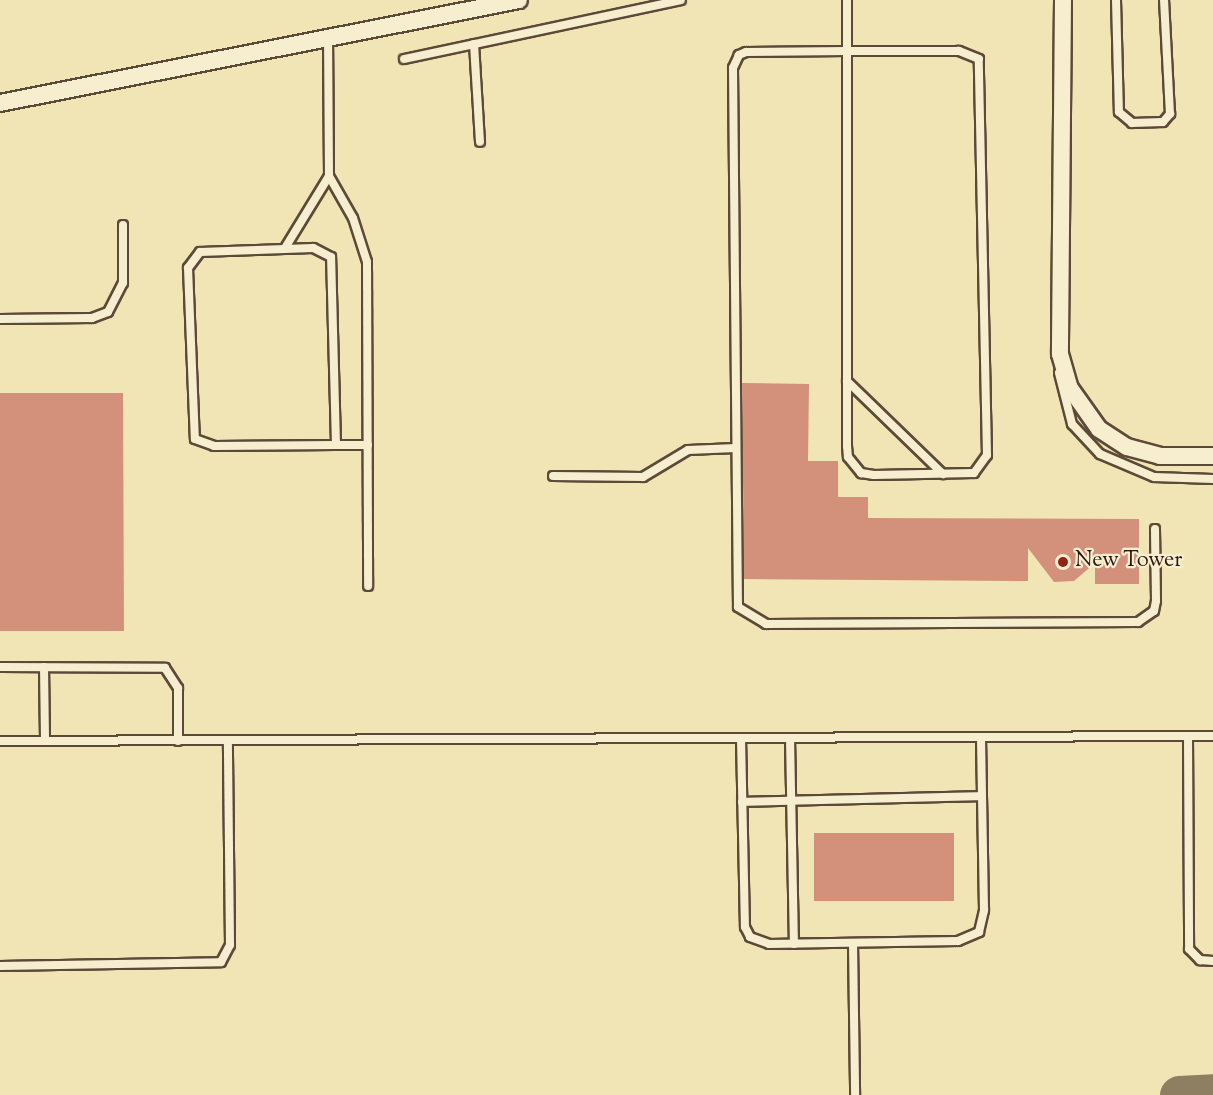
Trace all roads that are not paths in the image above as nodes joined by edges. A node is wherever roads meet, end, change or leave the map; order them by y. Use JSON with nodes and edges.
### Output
{"nodes":[{"id":1,"x":519,"y":0,"type":"edge"},
{"id":2,"x":681,"y":0,"type":"edge"},
{"id":3,"x":847,"y":0,"type":"edge"},
{"id":4,"x":1064,"y":0,"type":"edge"},
{"id":5,"x":1116,"y":0,"type":"edge"},
{"id":6,"x":1164,"y":0,"type":"edge"},
{"id":7,"x":328,"y":38,"type":"junction"},
{"id":8,"x":474,"y":44,"type":"junction"},
{"id":9,"x":847,"y":51,"type":"junction"},
{"id":10,"x":404,"y":59,"type":"dead end"},
{"id":11,"x":0,"y":103,"type":"edge"},
{"id":12,"x":480,"y":142,"type":"dead end"},
{"id":13,"x":329,"y":176,"type":"junction"},
{"id":14,"x":123,"y":225,"type":"dead end"},
{"id":15,"x":285,"y":248,"type":"junction"},
{"id":16,"x":0,"y":319,"type":"edge"},
{"id":17,"x":1060,"y":354,"type":"junction"},
{"id":18,"x":847,"y":381,"type":"junction"},
{"id":19,"x":336,"y":445,"type":"junction"},
{"id":20,"x":368,"y":445,"type":"junction"},
{"id":21,"x":736,"y":448,"type":"junction"},
{"id":22,"x":1213,"y":456,"type":"edge"},
{"id":23,"x":943,"y":474,"type":"junction"},
{"id":24,"x":553,"y":476,"type":"dead end"},
{"id":25,"x":1213,"y":479,"type":"edge"},
{"id":26,"x":1155,"y":529,"type":"dead end"},
{"id":27,"x":368,"y":586,"type":"dead end"},
{"id":28,"x":0,"y":667,"type":"edge"},
{"id":29,"x":44,"y":667,"type":"junction"},
{"id":30,"x":1213,"y":736,"type":"edge"},
{"id":31,"x":981,"y":737,"type":"junction"},
{"id":32,"x":1188,"y":737,"type":"junction"},
{"id":33,"x":741,"y":738,"type":"junction"},
{"id":34,"x":790,"y":738,"type":"junction"},
{"id":35,"x":45,"y":740,"type":"junction"},
{"id":36,"x":0,"y":741,"type":"edge"},
{"id":37,"x":178,"y":741,"type":"junction"},
{"id":38,"x":228,"y":741,"type":"junction"},
{"id":39,"x":982,"y":796,"type":"junction"},
{"id":40,"x":791,"y":801,"type":"junction"},
{"id":41,"x":742,"y":802,"type":"junction"},
{"id":42,"x":853,"y":943,"type":"junction"},
{"id":43,"x":794,"y":944,"type":"junction"},
{"id":44,"x":1213,"y":961,"type":"edge"},
{"id":45,"x":0,"y":966,"type":"edge"},
{"id":46,"x":855,"y":1095,"type":"edge"}],
"edges":[{"from":1,"to":7,"type":"street"},
{"from":2,"to":8,"type":"lane"},
{"from":3,"to":9,"type":"lane"},
{"from":4,"to":17,"type":"street"},
{"from":5,"to":6,"type":"lane"},
{"from":7,"to":11,"type":"street"},
{"from":7,"to":13,"type":"lane"},
{"from":8,"to":10,"type":"lane"},
{"from":8,"to":12,"type":"lane"},
{"from":9,"to":18,"type":"lane"},
{"from":9,"to":21,"type":"lane"},
{"from":9,"to":23,"type":"lane"},
{"from":13,"to":15,"type":"lane"},
{"from":13,"to":20,"type":"lane"},
{"from":14,"to":16,"type":"lane"},
{"from":15,"to":19,"type":"lane"},
{"from":15,"to":19,"type":"lane"},
{"from":17,"to":22,"type":"street"},
{"from":17,"to":25,"type":"lane"},
{"from":18,"to":23,"type":"lane"},
{"from":18,"to":23,"type":"lane"},
{"from":19,"to":20,"type":"lane"},
{"from":20,"to":27,"type":"lane"},
{"from":21,"to":24,"type":"lane"},
{"from":21,"to":26,"type":"lane"},
{"from":28,"to":29,"type":"lane"},
{"from":29,"to":35,"type":"lane"},
{"from":29,"to":37,"type":"lane"},
{"from":30,"to":32,"type":"lane"},
{"from":31,"to":32,"type":"lane"},
{"from":31,"to":34,"type":"lane"},
{"from":31,"to":39,"type":"lane"},
{"from":32,"to":44,"type":"lane"},
{"from":33,"to":34,"type":"lane"},
{"from":33,"to":38,"type":"lane"},
{"from":33,"to":41,"type":"lane"},
{"from":34,"to":40,"type":"lane"},
{"from":35,"to":36,"type":"lane"},
{"from":35,"to":37,"type":"lane"},
{"from":37,"to":38,"type":"lane"},
{"from":38,"to":45,"type":"lane"},
{"from":39,"to":40,"type":"lane"},
{"from":39,"to":42,"type":"lane"},
{"from":40,"to":41,"type":"lane"},
{"from":40,"to":43,"type":"lane"},
{"from":41,"to":43,"type":"lane"},
{"from":42,"to":43,"type":"lane"},
{"from":42,"to":46,"type":"lane"}]}
